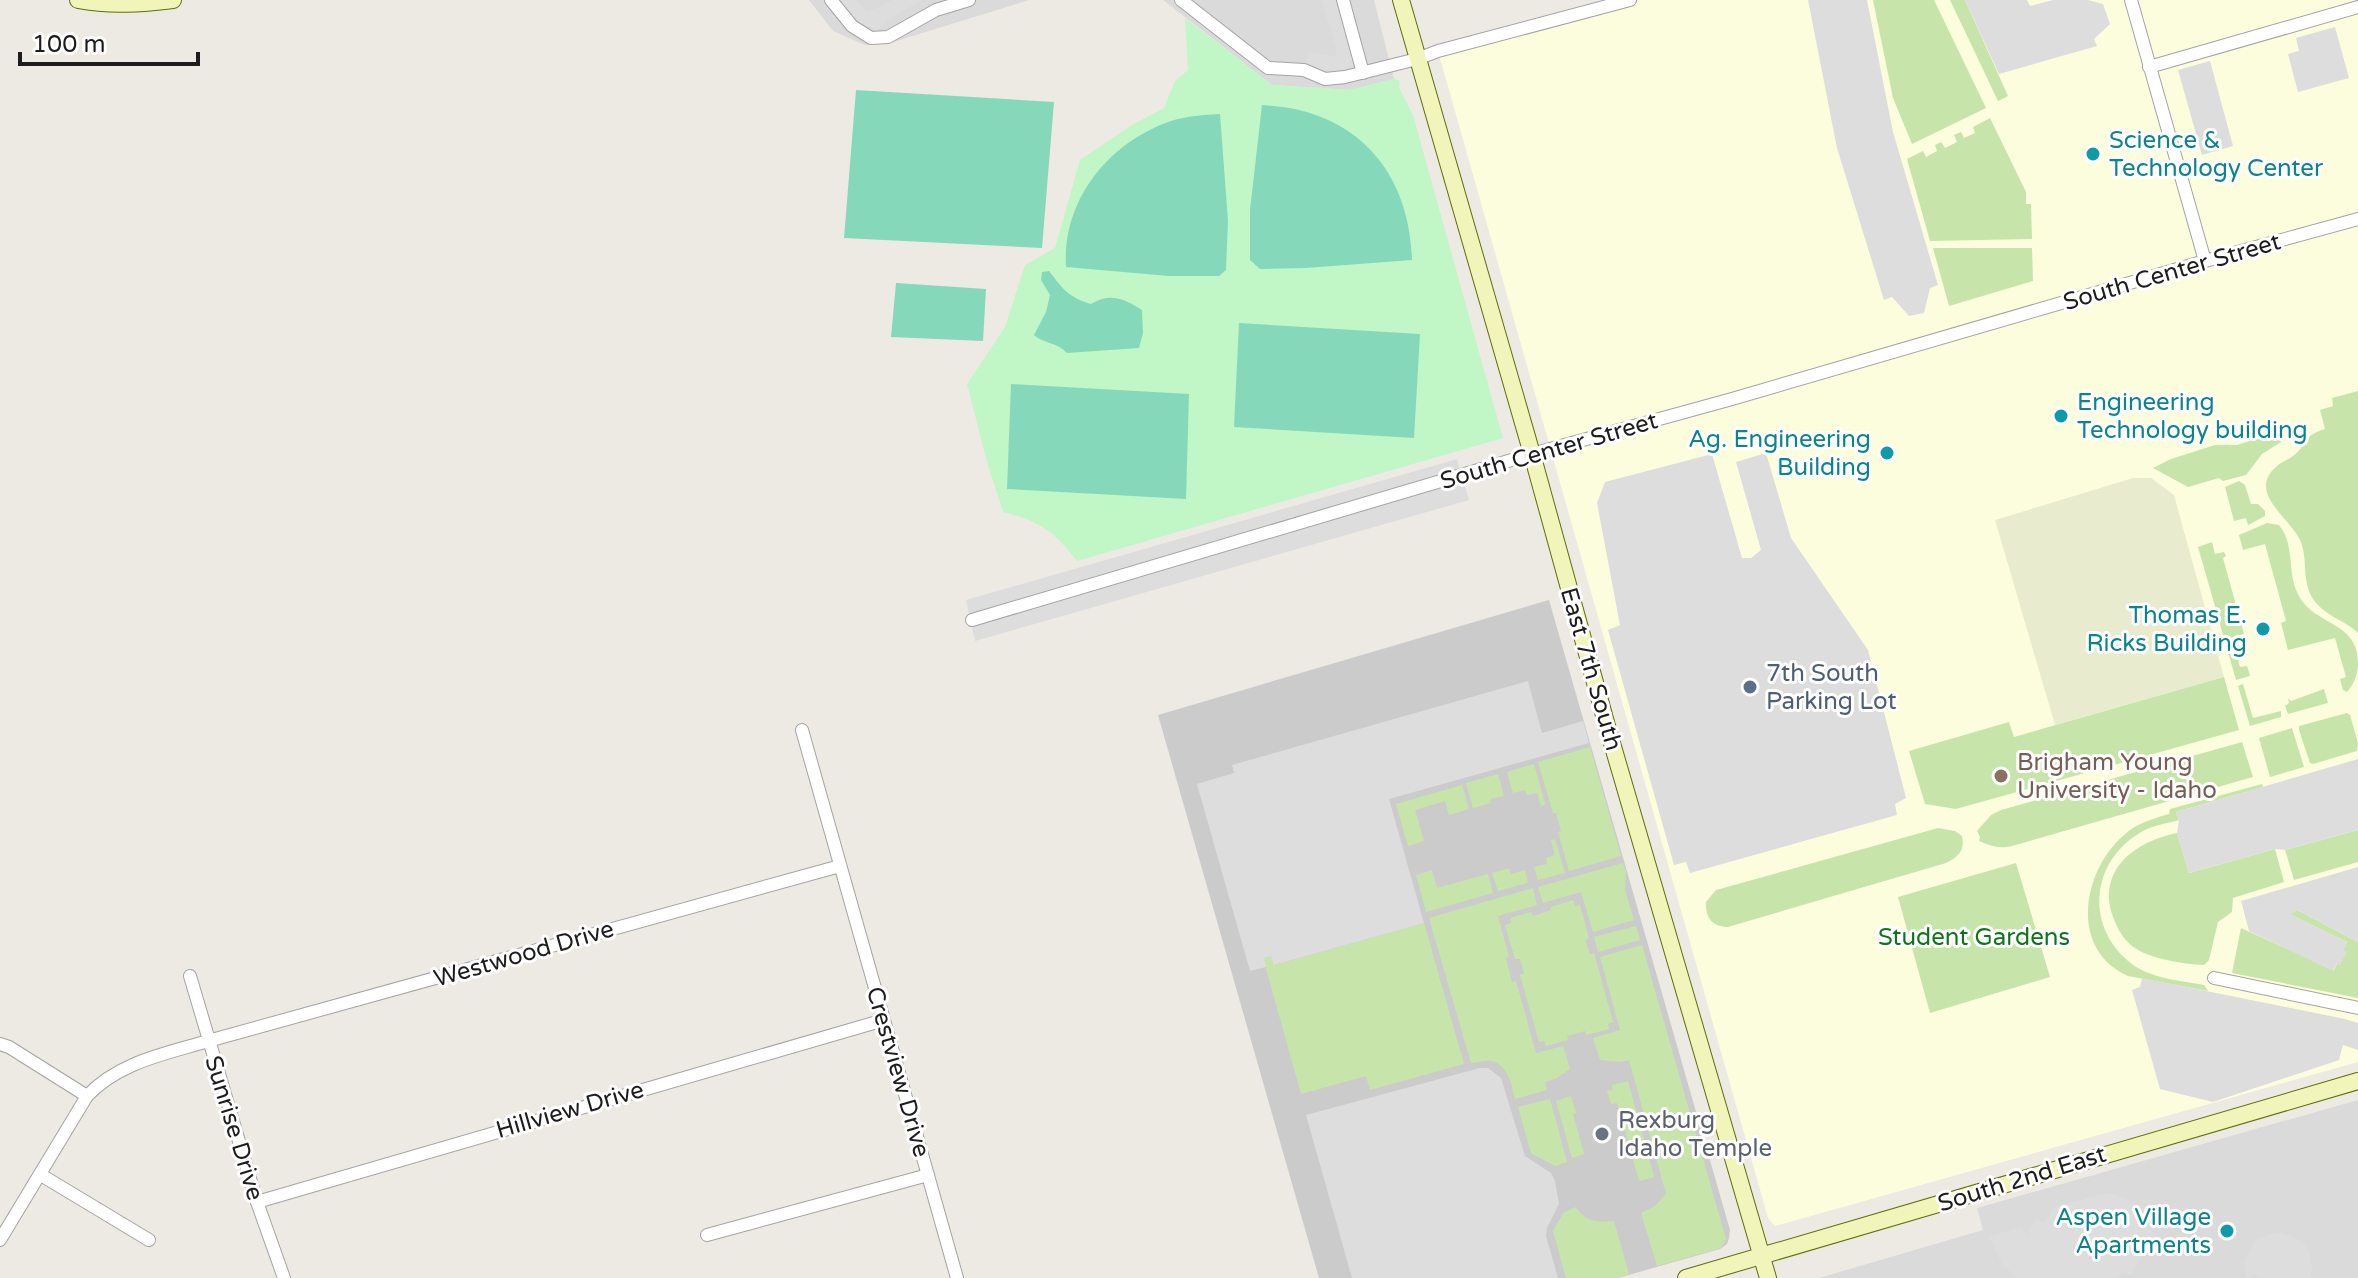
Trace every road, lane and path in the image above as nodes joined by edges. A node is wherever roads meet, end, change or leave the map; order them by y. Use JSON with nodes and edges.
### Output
{"nodes":[{"id":1,"x":78,"y":0,"type":"edge"},
{"id":2,"x":173,"y":0,"type":"edge"},
{"id":3,"x":831,"y":0,"type":"edge"},
{"id":4,"x":969,"y":0,"type":"edge"},
{"id":5,"x":1181,"y":0,"type":"edge"},
{"id":6,"x":1343,"y":0,"type":"edge"},
{"id":7,"x":1401,"y":0,"type":"edge"},
{"id":8,"x":1630,"y":0,"type":"edge"},
{"id":9,"x":2131,"y":0,"type":"edge"},
{"id":10,"x":2358,"y":7,"type":"edge"},
{"id":11,"x":1417,"y":59,"type":"junction"},
{"id":12,"x":2149,"y":67,"type":"junction"},
{"id":13,"x":1363,"y":73,"type":"junction"},
{"id":14,"x":2358,"y":219,"type":"edge"},
{"id":15,"x":2205,"y":261,"type":"junction"},
{"id":16,"x":1532,"y":454,"type":"junction"},
{"id":17,"x":972,"y":620,"type":"dead end"},
{"id":18,"x":802,"y":730,"type":"dead end"},
{"id":19,"x":840,"y":866,"type":"junction"},
{"id":20,"x":190,"y":976,"type":"dead end"},
{"id":21,"x":2214,"y":978,"type":"dead end"},
{"id":22,"x":2358,"y":1008,"type":"edge"},
{"id":23,"x":884,"y":1020,"type":"junction"},
{"id":24,"x":208,"y":1041,"type":"junction"},
{"id":25,"x":0,"y":1044,"type":"edge"},
{"id":26,"x":2358,"y":1081,"type":"edge"},
{"id":27,"x":87,"y":1096,"type":"junction"},
{"id":28,"x":41,"y":1175,"type":"junction"},
{"id":29,"x":928,"y":1175,"type":"junction"},
{"id":30,"x":257,"y":1202,"type":"junction"},
{"id":31,"x":707,"y":1235,"type":"dead end"},
{"id":32,"x":0,"y":1240,"type":"edge"},
{"id":33,"x":149,"y":1240,"type":"dead end"},
{"id":34,"x":1762,"y":1257,"type":"junction"},
{"id":35,"x":284,"y":1278,"type":"edge"},
{"id":36,"x":957,"y":1278,"type":"edge"},
{"id":37,"x":1686,"y":1278,"type":"edge"},
{"id":38,"x":1768,"y":1278,"type":"edge"}],
"edges":[{"from":1,"to":2,"type":"main road"},
{"from":3,"to":4,"type":"street"},
{"from":5,"to":13,"type":"street"},
{"from":6,"to":13,"type":"street"},
{"from":7,"to":11,"type":"main road","name":"East 7th South"},
{"from":8,"to":11,"type":"street"},
{"from":9,"to":12,"type":"street"},
{"from":10,"to":12,"type":"street"},
{"from":11,"to":13,"type":"street"},
{"from":11,"to":16,"type":"main road","name":"East 7th South"},
{"from":12,"to":15,"type":"street"},
{"from":14,"to":15,"type":"street","name":"South Center Street"},
{"from":15,"to":16,"type":"street","name":"South Center Street"},
{"from":16,"to":17,"type":"street","name":"South Center Street"},
{"from":16,"to":34,"type":"main road","name":"East 7th South"},
{"from":18,"to":19,"type":"street","name":"Crestview Drive"},
{"from":19,"to":23,"type":"street","name":"Crestview Drive"},
{"from":19,"to":24,"type":"street","name":"Westwood Drive"},
{"from":20,"to":24,"type":"street","name":"Sunrise Drive"},
{"from":21,"to":22,"type":"street"},
{"from":23,"to":29,"type":"street","name":"Crestview Drive"},
{"from":23,"to":30,"type":"street","name":"Hillview Drive"},
{"from":24,"to":27,"type":"street","name":"Westwood Drive"},
{"from":24,"to":30,"type":"street","name":"Sunrise Drive"},
{"from":25,"to":27,"type":"street"},
{"from":26,"to":34,"type":"main road","name":"South 2nd East"},
{"from":27,"to":28,"type":"street"},
{"from":28,"to":32,"type":"street"},
{"from":28,"to":33,"type":"street"},
{"from":29,"to":31,"type":"street"},
{"from":29,"to":36,"type":"street","name":"Crestview Drive"},
{"from":30,"to":35,"type":"street","name":"Sunrise Drive"},
{"from":34,"to":37,"type":"main road","name":"South 2nd East"},
{"from":34,"to":38,"type":"main road","name":"East 7th South"}]}
